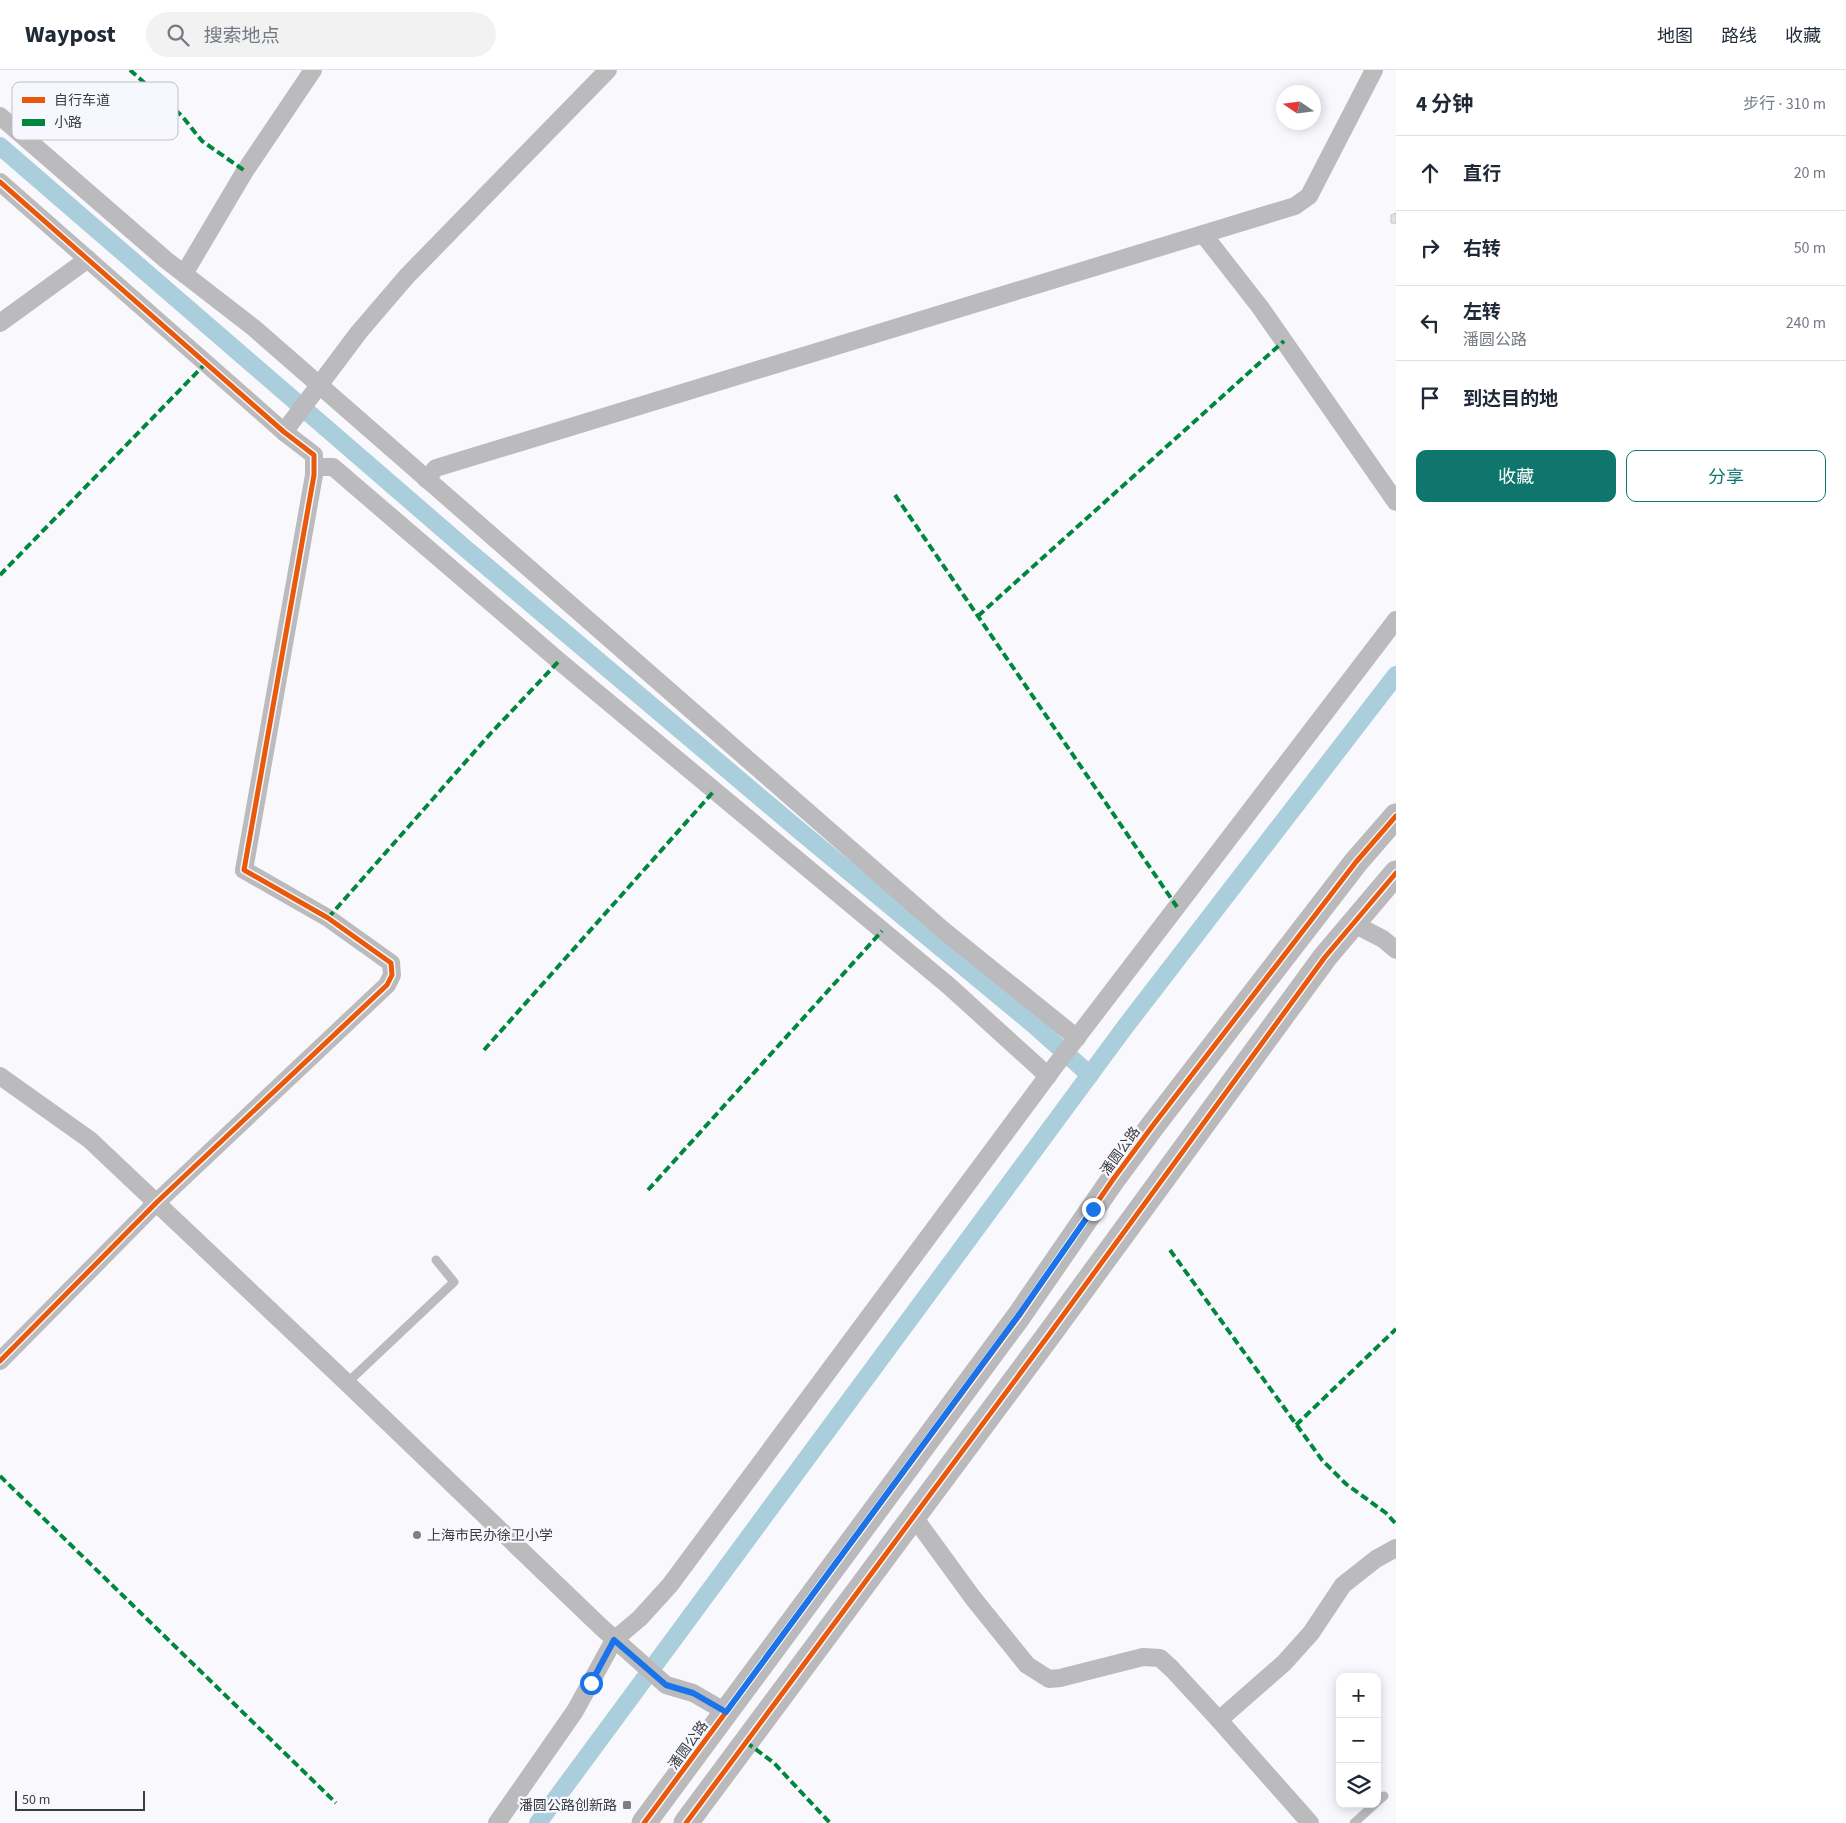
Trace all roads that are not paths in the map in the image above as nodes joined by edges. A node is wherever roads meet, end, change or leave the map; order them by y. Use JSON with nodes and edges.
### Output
{"nodes":[{"id":1,"x":312,"y":70,"type":"edge"},
{"id":2,"x":608,"y":70,"type":"edge"},
{"id":3,"x":1374,"y":70,"type":"edge"},
{"id":4,"x":0,"y":116,"type":"edge"},
{"id":5,"x":12,"y":126,"type":"edge"},
{"id":6,"x":28,"y":140,"type":"edge"},
{"id":7,"x":0,"y":182,"type":"edge"},
{"id":8,"x":1204,"y":234,"type":"junction"},
{"id":9,"x":88,"y":259,"type":"junction"},
{"id":10,"x":184,"y":274,"type":"junction"},
{"id":11,"x":0,"y":322,"type":"edge"},
{"id":12,"x":316,"y":388,"type":"junction"},
{"id":13,"x":288,"y":427,"type":"junction"},
{"id":14,"x":314,"y":467,"type":"junction"},
{"id":15,"x":426,"y":479,"type":"junction"},
{"id":16,"x":1396,"y":502,"type":"edge"},
{"id":17,"x":1396,"y":620,"type":"edge"},
{"id":18,"x":1396,"y":816,"type":"edge"},
{"id":19,"x":1396,"y":873,"type":"edge"},
{"id":20,"x":1354,"y":924,"type":"junction"},
{"id":21,"x":1396,"y":950,"type":"edge"},
{"id":22,"x":1075,"y":1041,"type":"junction"},
{"id":23,"x":1051,"y":1071,"type":"junction"},
{"id":24,"x":0,"y":1076,"type":"edge"},
{"id":25,"x":157,"y":1202,"type":"junction"},
{"id":26,"x":436,"y":1260,"type":"dead end"},
{"id":27,"x":0,"y":1360,"type":"edge"},
{"id":28,"x":347,"y":1383,"type":"junction"},
{"id":29,"x":914,"y":1517,"type":"junction"},
{"id":30,"x":1396,"y":1548,"type":"edge"},
{"id":31,"x":620,"y":1644,"type":"junction"},
{"id":32,"x":726,"y":1712,"type":"junction"},
{"id":33,"x":1219,"y":1720,"type":"junction"},
{"id":34,"x":1371,"y":1808,"type":"edge"},
{"id":35,"x":497,"y":1823,"type":"edge"},
{"id":36,"x":644,"y":1823,"type":"edge"},
{"id":37,"x":686,"y":1823,"type":"edge"},
{"id":38,"x":1310,"y":1823,"type":"edge"},
{"id":39,"x":1354,"y":1823,"type":"edge"}],
"edges":[{"from":1,"to":10,"type":"street"},
{"from":2,"to":12,"type":"street"},
{"from":3,"to":8,"type":"street"},
{"from":4,"to":5,"type":"street"},
{"from":6,"to":10,"type":"street"},
{"from":7,"to":9,"type":"street"},
{"from":8,"to":15,"type":"street"},
{"from":8,"to":16,"type":"street"},
{"from":9,"to":11,"type":"street"},
{"from":9,"to":13,"type":"street"},
{"from":10,"to":12,"type":"street"},
{"from":12,"to":13,"type":"street"},
{"from":12,"to":15,"type":"street"},
{"from":13,"to":14,"type":"street"},
{"from":14,"to":23,"type":"street"},
{"from":14,"to":25,"type":"street"},
{"from":15,"to":22,"type":"street"},
{"from":17,"to":22,"type":"street"},
{"from":18,"to":32,"type":"main road","name":"潘圆公路"},
{"from":19,"to":20,"type":"main road"},
{"from":20,"to":21,"type":"street"},
{"from":20,"to":29,"type":"main road"},
{"from":22,"to":23,"type":"street"},
{"from":23,"to":31,"type":"street"},
{"from":24,"to":25,"type":"street"},
{"from":25,"to":27,"type":"street"},
{"from":25,"to":28,"type":"street"},
{"from":26,"to":28,"type":"lane"},
{"from":28,"to":31,"type":"street"},
{"from":29,"to":33,"type":"street"},
{"from":29,"to":37,"type":"main road"},
{"from":30,"to":33,"type":"street"},
{"from":31,"to":32,"type":"street"},
{"from":31,"to":35,"type":"street"},
{"from":32,"to":36,"type":"main road","name":"潘圆公路"},
{"from":33,"to":38,"type":"street"},
{"from":34,"to":39,"type":"lane"}]}
